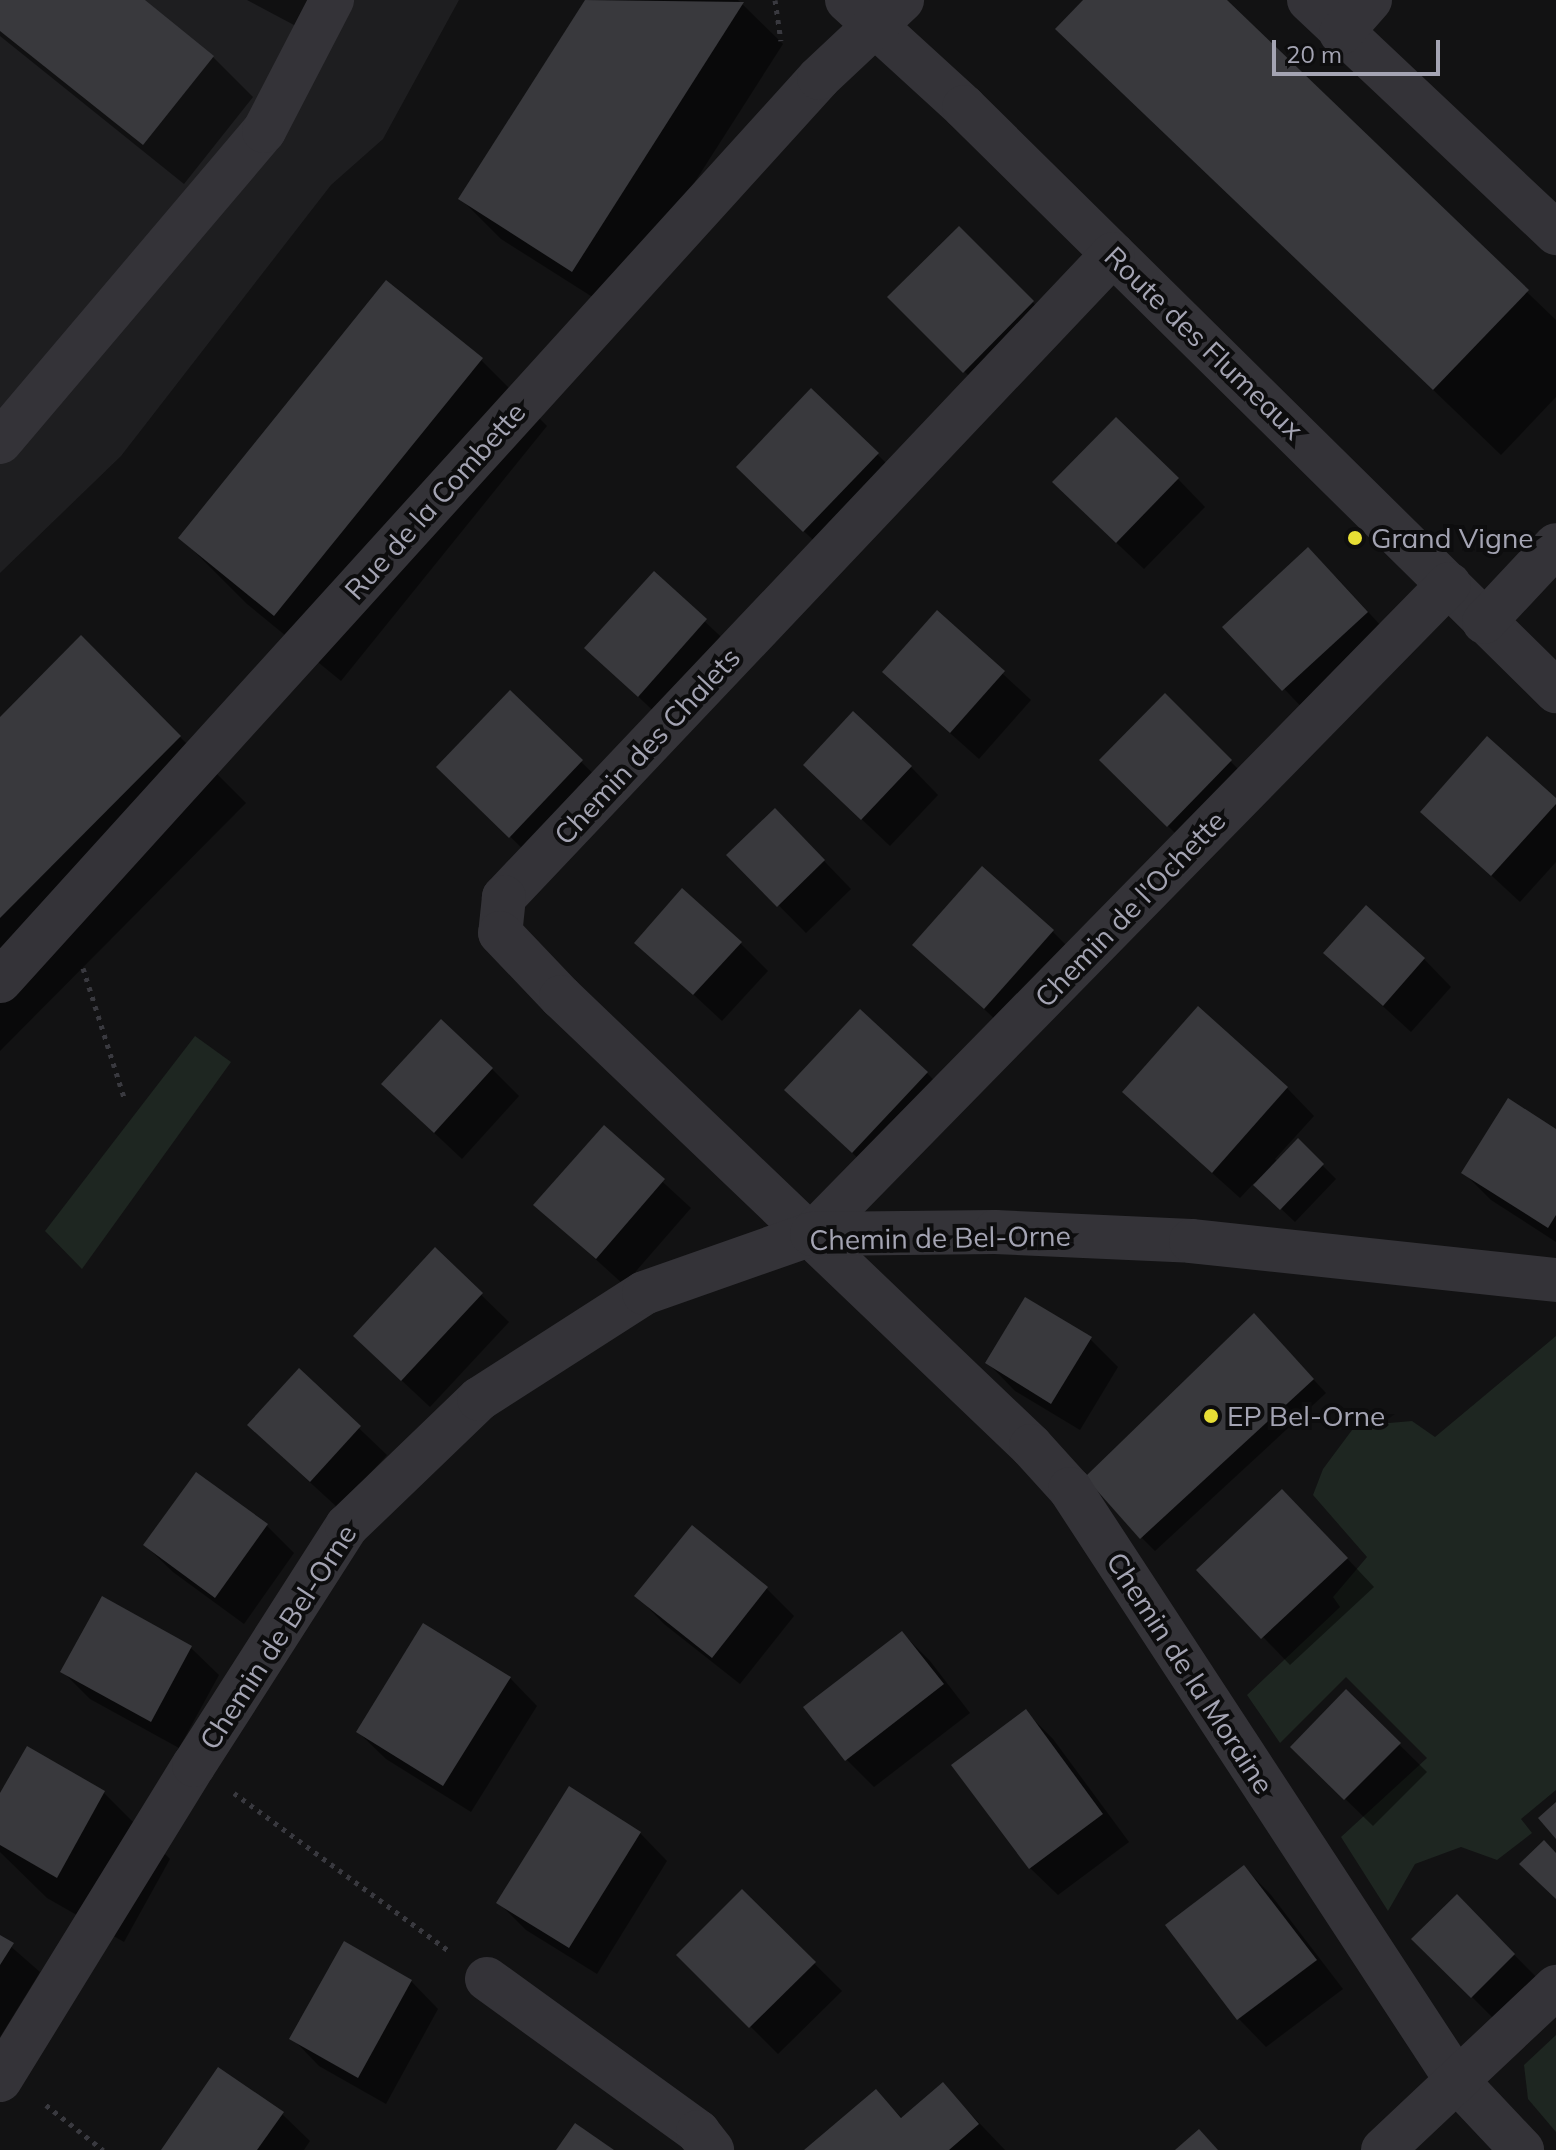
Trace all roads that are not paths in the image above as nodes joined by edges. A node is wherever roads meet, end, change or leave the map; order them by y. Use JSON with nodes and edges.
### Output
{"nodes":[{"id":1,"x":332,"y":0,"type":"edge"},
{"id":2,"x":1309,"y":0,"type":"edge"},
{"id":3,"x":1370,"y":0,"type":"edge"},
{"id":4,"x":875,"y":9,"type":"edge"},
{"id":5,"x":1341,"y":33,"type":"junction"},
{"id":6,"x":1556,"y":233,"type":"edge"},
{"id":7,"x":1113,"y":254,"type":"junction"},
{"id":8,"x":0,"y":442,"type":"edge"},
{"id":9,"x":1556,"y":545,"type":"edge"},
{"id":10,"x":1449,"y":584,"type":"junction"},
{"id":11,"x":1484,"y":622,"type":"junction"},
{"id":12,"x":1556,"y":691,"type":"edge"},
{"id":13,"x":0,"y":981,"type":"edge"},
{"id":14,"x":812,"y":1234,"type":"junction"},
{"id":15,"x":1556,"y":1280,"type":"edge"},
{"id":16,"x":487,"y":1979,"type":"dead end"},
{"id":17,"x":1556,"y":1987,"type":"edge"},
{"id":18,"x":2,"y":2076,"type":"edge"},
{"id":19,"x":1457,"y":2081,"type":"junction"},
{"id":20,"x":712,"y":2150,"type":"edge"},
{"id":21,"x":1383,"y":2150,"type":"edge"},
{"id":22,"x":1522,"y":2150,"type":"edge"}],
"edges":[{"from":1,"to":8,"type":"street"},
{"from":2,"to":5,"type":"street"},
{"from":3,"to":5,"type":"street"},
{"from":4,"to":7,"type":"street","name":"Route des Flumeaux"},
{"from":4,"to":13,"type":"street","name":"Rue de la Combette"},
{"from":5,"to":6,"type":"street"},
{"from":7,"to":10,"type":"street","name":"Route des Flumeaux"},
{"from":7,"to":14,"type":"street","name":"Chemin des Chalets"},
{"from":9,"to":11,"type":"street"},
{"from":10,"to":11,"type":"street","name":"Route des Flumeaux"},
{"from":10,"to":14,"type":"street","name":"Chemin de l'Ochette"},
{"from":11,"to":12,"type":"street","name":"Route des Flumeaux"},
{"from":14,"to":15,"type":"street","name":"Chemin de Bel-Orne"},
{"from":14,"to":18,"type":"street","name":"Chemin de Bel-Orne"},
{"from":14,"to":19,"type":"street","name":"Chemin de la Moraine"},
{"from":16,"to":20,"type":"street"},
{"from":17,"to":19,"type":"street"},
{"from":19,"to":21,"type":"street"},
{"from":19,"to":22,"type":"street","name":"Chemin de la Moraine"}]}
